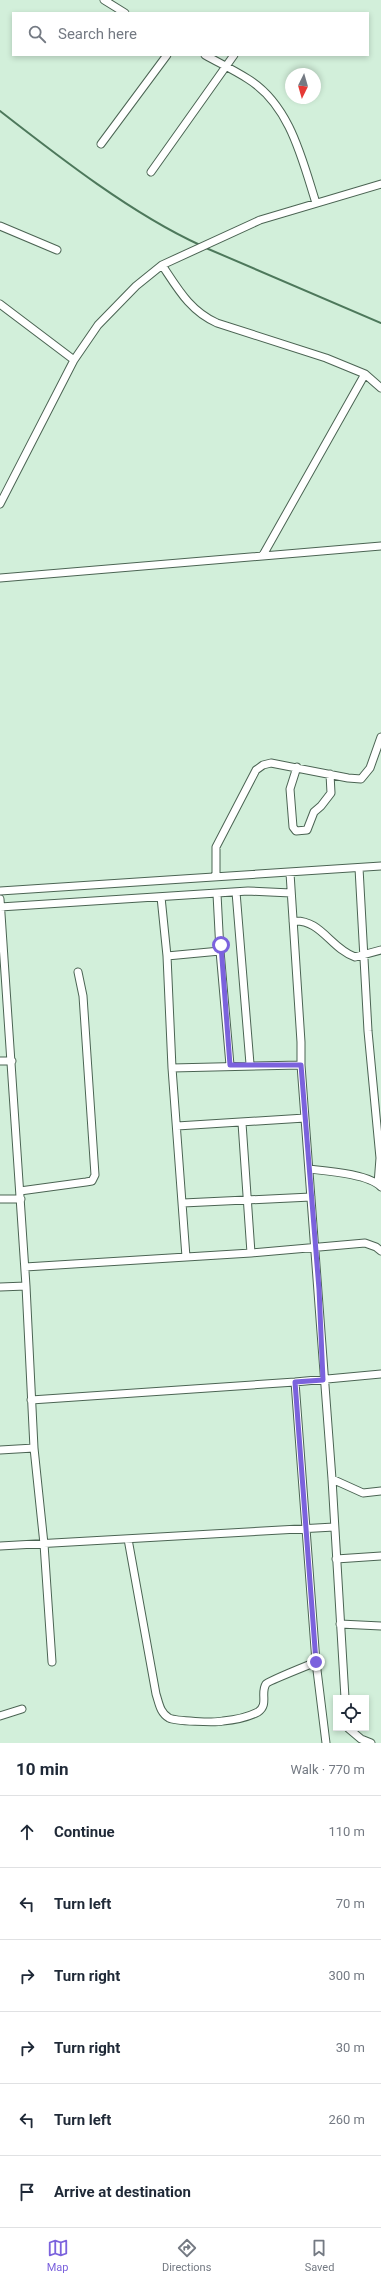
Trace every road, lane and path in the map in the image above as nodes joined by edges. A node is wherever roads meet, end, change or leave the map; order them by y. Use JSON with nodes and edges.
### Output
{"nodes":[{"id":1,"x":104,"y":0,"type":"edge"},
{"id":2,"x":123,"y":12,"type":"edge"},
{"id":3,"x":166,"y":56,"type":"edge"},
{"id":4,"x":207,"y":56,"type":"edge"},
{"id":5,"x":233,"y":56,"type":"edge"},
{"id":6,"x":226,"y":68,"type":"junction"},
{"id":7,"x":102,"y":144,"type":"dead end"},
{"id":8,"x":151,"y":172,"type":"dead end"},
{"id":9,"x":381,"y":184,"type":"edge"},
{"id":10,"x":316,"y":203,"type":"junction"},
{"id":11,"x":0,"y":226,"type":"edge"},
{"id":12,"x":57,"y":250,"type":"dead end"},
{"id":13,"x":162,"y":265,"type":"junction"},
{"id":14,"x":0,"y":304,"type":"edge"},
{"id":15,"x":74,"y":360,"type":"junction"},
{"id":16,"x":365,"y":374,"type":"junction"},
{"id":17,"x":381,"y":388,"type":"edge"},
{"id":18,"x":0,"y":504,"type":"edge"},
{"id":19,"x":381,"y":546,"type":"edge"},
{"id":20,"x":263,"y":555,"type":"junction"},
{"id":21,"x":0,"y":578,"type":"edge"},
{"id":22,"x":381,"y":737,"type":"edge"},
{"id":23,"x":297,"y":767,"type":"junction"},
{"id":24,"x":330,"y":774,"type":"junction"},
{"id":25,"x":381,"y":866,"type":"edge"},
{"id":26,"x":359,"y":868,"type":"junction"},
{"id":27,"x":290,"y":873,"type":"junction"},
{"id":28,"x":216,"y":875,"type":"junction"},
{"id":29,"x":0,"y":891,"type":"edge"},
{"id":30,"x":236,"y":892,"type":"junction"},
{"id":31,"x":291,"y":893,"type":"junction"},
{"id":32,"x":217,"y":894,"type":"junction"},
{"id":33,"x":161,"y":897,"type":"junction"},
{"id":34,"x":0,"y":899,"type":"edge"},
{"id":35,"x":0,"y":907,"type":"edge"},
{"id":36,"x":293,"y":921,"type":"junction"},
{"id":37,"x":1,"y":926,"type":"edge"},
{"id":38,"x":381,"y":950,"type":"edge"},
{"id":39,"x":220,"y":951,"type":"junction"},
{"id":40,"x":167,"y":956,"type":"junction"},
{"id":41,"x":363,"y":956,"type":"junction"},
{"id":42,"x":78,"y":972,"type":"dead end"},
{"id":43,"x":3,"y":990,"type":"edge"},
{"id":44,"x":12,"y":1061,"type":"junction"},
{"id":45,"x":0,"y":1062,"type":"edge"},
{"id":46,"x":250,"y":1064,"type":"junction"},
{"id":47,"x":230,"y":1065,"type":"junction"},
{"id":48,"x":301,"y":1065,"type":"junction"},
{"id":49,"x":172,"y":1068,"type":"junction"},
{"id":50,"x":305,"y":1118,"type":"junction"},
{"id":51,"x":242,"y":1123,"type":"junction"},
{"id":52,"x":177,"y":1126,"type":"junction"},
{"id":53,"x":309,"y":1168,"type":"junction"},
{"id":54,"x":379,"y":1186,"type":"edge"},
{"id":55,"x":20,"y":1191,"type":"junction"},
{"id":56,"x":311,"y":1197,"type":"junction"},
{"id":57,"x":0,"y":1199,"type":"edge"},
{"id":58,"x":21,"y":1199,"type":"junction"},
{"id":59,"x":248,"y":1200,"type":"junction"},
{"id":60,"x":183,"y":1203,"type":"junction"},
{"id":61,"x":314,"y":1247,"type":"junction"},
{"id":62,"x":381,"y":1251,"type":"edge"},
{"id":63,"x":251,"y":1253,"type":"junction"},
{"id":64,"x":186,"y":1257,"type":"junction"},
{"id":65,"x":25,"y":1267,"type":"junction"},
{"id":66,"x":26,"y":1286,"type":"junction"},
{"id":67,"x":0,"y":1287,"type":"edge"},
{"id":68,"x":381,"y":1374,"type":"edge"},
{"id":69,"x":323,"y":1380,"type":"junction"},
{"id":70,"x":295,"y":1382,"type":"junction"},
{"id":71,"x":32,"y":1400,"type":"junction"},
{"id":72,"x":34,"y":1448,"type":"junction"},
{"id":73,"x":0,"y":1450,"type":"edge"},
{"id":74,"x":332,"y":1479,"type":"junction"},
{"id":75,"x":381,"y":1491,"type":"edge"},
{"id":76,"x":334,"y":1527,"type":"junction"},
{"id":77,"x":306,"y":1529,"type":"junction"},
{"id":78,"x":128,"y":1539,"type":"junction"},
{"id":79,"x":44,"y":1544,"type":"junction"},
{"id":80,"x":0,"y":1546,"type":"edge"},
{"id":81,"x":381,"y":1556,"type":"edge"},
{"id":82,"x":336,"y":1559,"type":"junction"},
{"id":83,"x":340,"y":1624,"type":"junction"},
{"id":84,"x":381,"y":1626,"type":"edge"},
{"id":85,"x":52,"y":1662,"type":"dead end"},
{"id":86,"x":316,"y":1662,"type":"junction"},
{"id":87,"x":345,"y":1695,"type":"edge"},
{"id":88,"x":22,"y":1709,"type":"dead end"},
{"id":89,"x":0,"y":1716,"type":"edge"},
{"id":90,"x":352,"y":1731,"type":"edge"},
{"id":91,"x":326,"y":1743,"type":"edge"},
{"id":92,"x":371,"y":1743,"type":"edge"}],
"edges":[{"from":1,"to":2,"type":"street"},
{"from":3,"to":7,"type":"street"},
{"from":4,"to":6,"type":"street"},
{"from":5,"to":6,"type":"street"},
{"from":6,"to":8,"type":"street"},
{"from":6,"to":10,"type":"street"},
{"from":9,"to":10,"type":"street"},
{"from":10,"to":13,"type":"street"},
{"from":11,"to":12,"type":"street"},
{"from":13,"to":15,"type":"street"},
{"from":13,"to":16,"type":"street"},
{"from":14,"to":15,"type":"street"},
{"from":15,"to":18,"type":"street"},
{"from":16,"to":17,"type":"street"},
{"from":16,"to":20,"type":"street"},
{"from":19,"to":20,"type":"street"},
{"from":20,"to":21,"type":"street"},
{"from":22,"to":24,"type":"street"},
{"from":23,"to":24,"type":"street"},
{"from":23,"to":24,"type":"street"},
{"from":23,"to":28,"type":"street"},
{"from":25,"to":26,"type":"street"},
{"from":26,"to":27,"type":"street"},
{"from":26,"to":41,"type":"street"},
{"from":27,"to":28,"type":"street"},
{"from":27,"to":31,"type":"street"},
{"from":28,"to":29,"type":"street"},
{"from":30,"to":31,"type":"street"},
{"from":30,"to":32,"type":"street"},
{"from":30,"to":46,"type":"street"},
{"from":31,"to":36,"type":"street"},
{"from":32,"to":33,"type":"street"},
{"from":32,"to":39,"type":"street"},
{"from":33,"to":35,"type":"street"},
{"from":33,"to":40,"type":"street"},
{"from":34,"to":35,"type":"street"},
{"from":35,"to":37,"type":"street"},
{"from":36,"to":41,"type":"street"},
{"from":36,"to":48,"type":"street"},
{"from":37,"to":43,"type":"street"},
{"from":38,"to":41,"type":"street"},
{"from":39,"to":40,"type":"street"},
{"from":39,"to":47,"type":"street"},
{"from":40,"to":49,"type":"street"},
{"from":41,"to":54,"type":"street"},
{"from":42,"to":55,"type":"street"},
{"from":43,"to":44,"type":"street"},
{"from":44,"to":45,"type":"street"},
{"from":44,"to":55,"type":"street"},
{"from":46,"to":47,"type":"street"},
{"from":46,"to":48,"type":"street"},
{"from":47,"to":49,"type":"street"},
{"from":48,"to":50,"type":"street"},
{"from":49,"to":52,"type":"street"},
{"from":50,"to":51,"type":"street"},
{"from":50,"to":53,"type":"street"},
{"from":51,"to":52,"type":"street"},
{"from":51,"to":59,"type":"street"},
{"from":52,"to":60,"type":"street"},
{"from":53,"to":54,"type":"street"},
{"from":53,"to":56,"type":"street"},
{"from":55,"to":58,"type":"street"},
{"from":56,"to":59,"type":"street"},
{"from":56,"to":61,"type":"street"},
{"from":57,"to":58,"type":"street"},
{"from":58,"to":65,"type":"street"},
{"from":59,"to":60,"type":"street"},
{"from":59,"to":63,"type":"street"},
{"from":60,"to":64,"type":"street"},
{"from":61,"to":62,"type":"street"},
{"from":61,"to":63,"type":"street"},
{"from":61,"to":69,"type":"street"},
{"from":63,"to":64,"type":"street"},
{"from":64,"to":65,"type":"street"},
{"from":65,"to":66,"type":"street"},
{"from":66,"to":67,"type":"street"},
{"from":66,"to":71,"type":"street"},
{"from":68,"to":69,"type":"street"},
{"from":69,"to":70,"type":"street"},
{"from":69,"to":74,"type":"street"},
{"from":70,"to":71,"type":"street"},
{"from":70,"to":77,"type":"street"},
{"from":71,"to":72,"type":"street"},
{"from":72,"to":73,"type":"street"},
{"from":72,"to":79,"type":"street"},
{"from":74,"to":75,"type":"street"},
{"from":74,"to":76,"type":"street"},
{"from":76,"to":77,"type":"street"},
{"from":76,"to":82,"type":"street"},
{"from":77,"to":78,"type":"street"},
{"from":77,"to":86,"type":"street"},
{"from":78,"to":79,"type":"street"},
{"from":78,"to":86,"type":"street"},
{"from":79,"to":80,"type":"street"},
{"from":79,"to":85,"type":"street"},
{"from":81,"to":82,"type":"street"},
{"from":82,"to":83,"type":"street"},
{"from":83,"to":84,"type":"street"},
{"from":83,"to":87,"type":"street"},
{"from":86,"to":91,"type":"street"},
{"from":88,"to":89,"type":"street"},
{"from":90,"to":92,"type":"street"}]}
